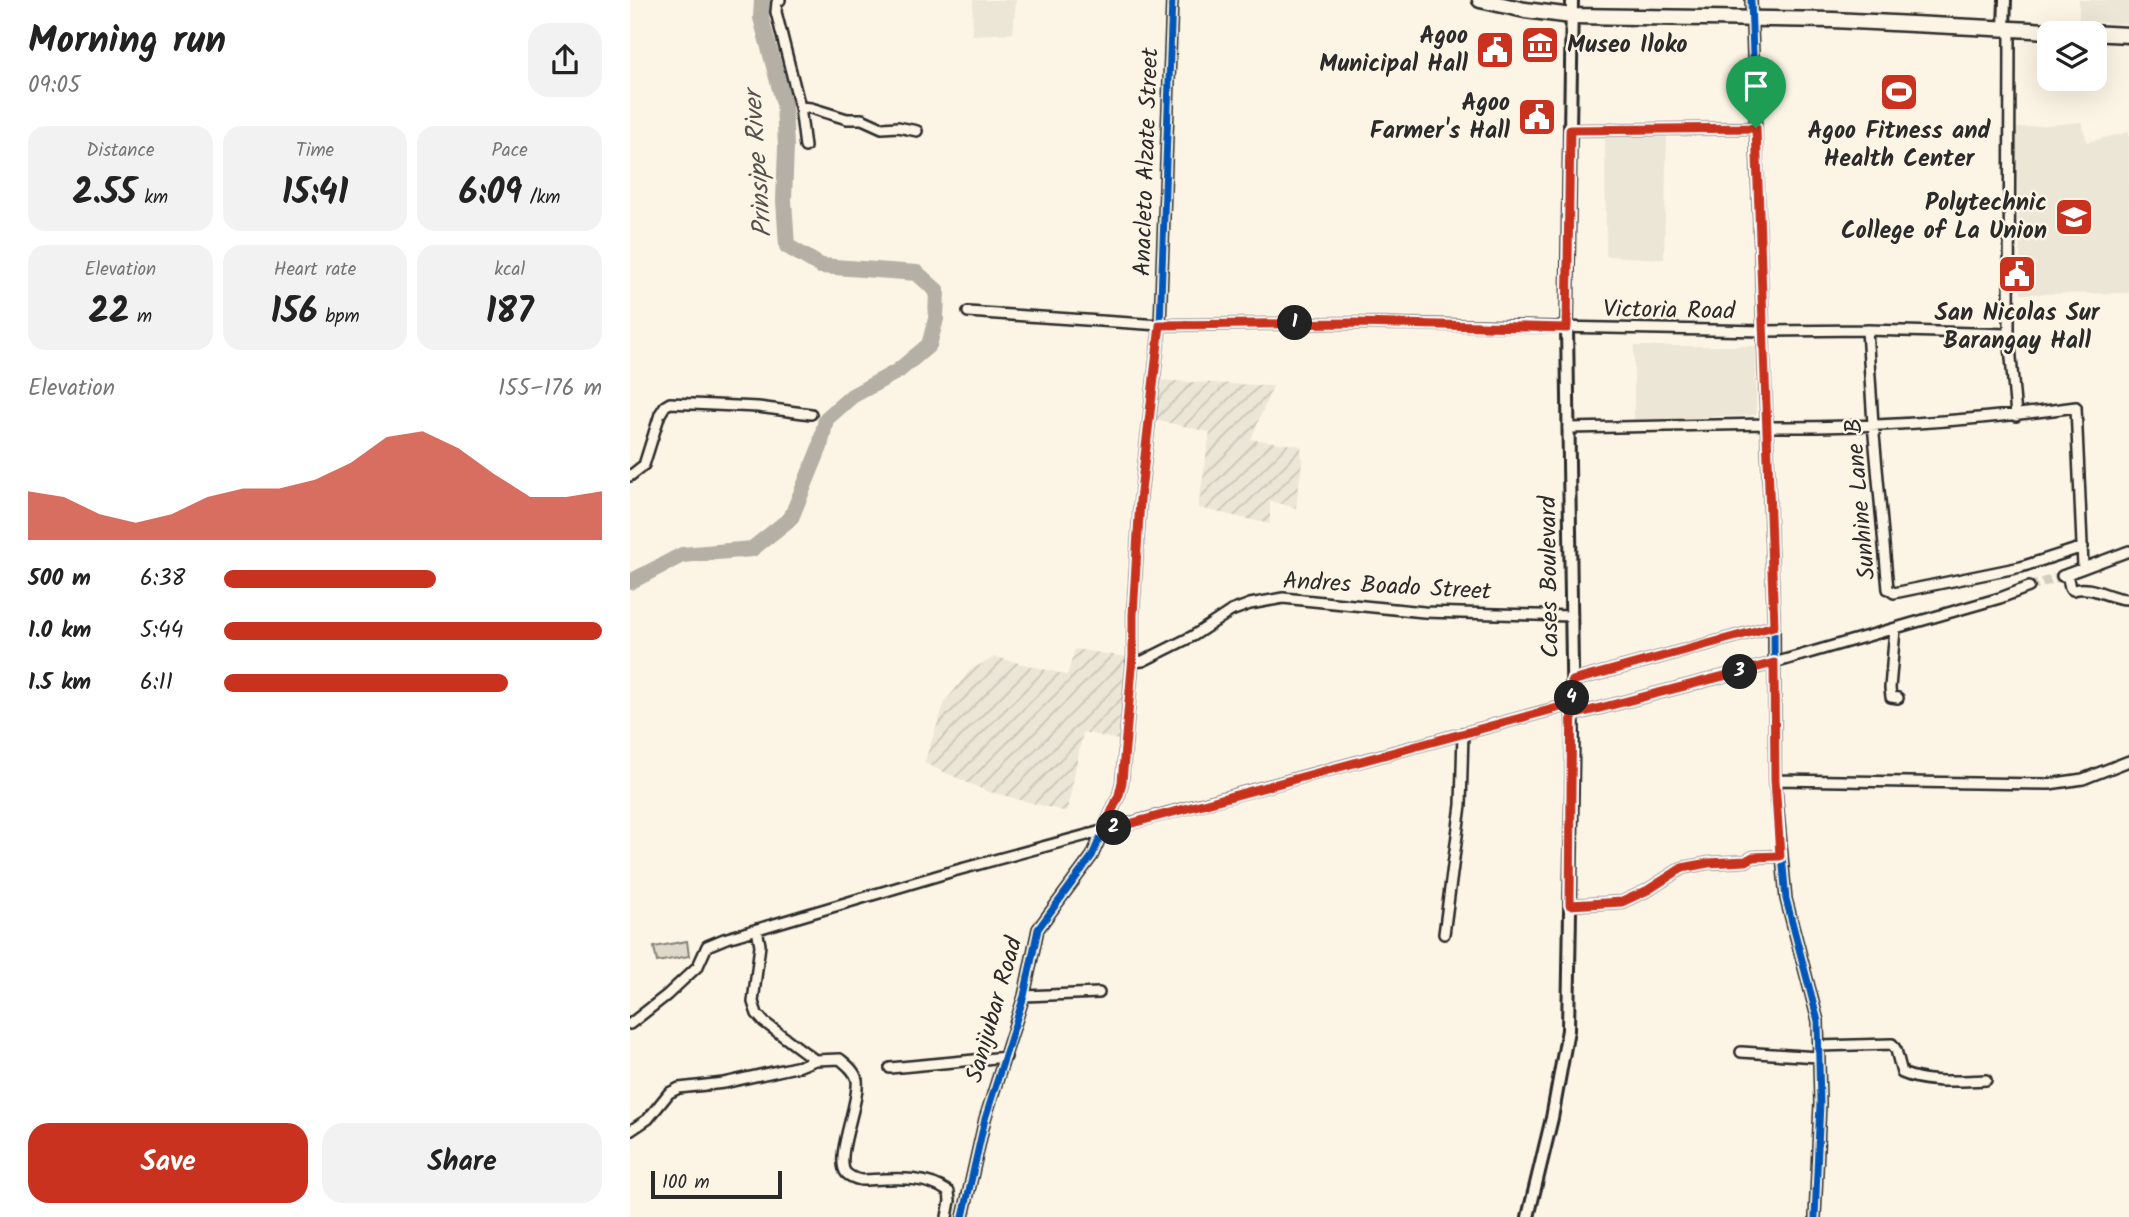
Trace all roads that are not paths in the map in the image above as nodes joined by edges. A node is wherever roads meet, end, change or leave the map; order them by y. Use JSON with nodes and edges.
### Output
{"nodes":[{"id":1,"x":780,"y":0,"type":"edge"},
{"id":2,"x":1172,"y":0,"type":"edge"},
{"id":3,"x":1480,"y":0,"type":"edge"},
{"id":4,"x":1572,"y":0,"type":"edge"},
{"id":5,"x":1751,"y":0,"type":"edge"},
{"id":6,"x":2005,"y":0,"type":"edge"},
{"id":7,"x":1572,"y":16,"type":"junction"},
{"id":8,"x":1752,"y":19,"type":"junction"},
{"id":9,"x":2007,"y":28,"type":"junction"},
{"id":10,"x":2129,"y":35,"type":"edge"},
{"id":11,"x":800,"y":107,"type":"junction"},
{"id":12,"x":1756,"y":128,"type":"junction"},
{"id":13,"x":1570,"y":130,"type":"junction"},
{"id":14,"x":917,"y":131,"type":"dead end"},
{"id":15,"x":805,"y":147,"type":"dead end"},
{"id":16,"x":968,"y":312,"type":"dead end"},
{"id":17,"x":1160,"y":325,"type":"junction"},
{"id":18,"x":1567,"y":328,"type":"junction"},
{"id":19,"x":1867,"y":330,"type":"junction"},
{"id":20,"x":1763,"y":331,"type":"junction"},
{"id":21,"x":2009,"y":334,"type":"junction"},
{"id":22,"x":811,"y":414,"type":"dead end"},
{"id":23,"x":2015,"y":416,"type":"junction"},
{"id":24,"x":1872,"y":424,"type":"junction"},
{"id":25,"x":1767,"y":426,"type":"junction"},
{"id":26,"x":1568,"y":428,"type":"junction"},
{"id":27,"x":630,"y":476,"type":"edge"},
{"id":28,"x":2083,"y":547,"type":"junction"},
{"id":29,"x":2129,"y":551,"type":"edge"},
{"id":30,"x":2083,"y":567,"type":"junction"},
{"id":31,"x":2029,"y":587,"type":"tunnel mouth"},
{"id":32,"x":2129,"y":599,"type":"edge"},
{"id":33,"x":1572,"y":616,"type":"junction"},
{"id":34,"x":1774,"y":626,"type":"junction"},
{"id":35,"x":1895,"y":629,"type":"junction"},
{"id":36,"x":1132,"y":662,"type":"junction"},
{"id":37,"x":1774,"y":663,"type":"junction"},
{"id":38,"x":1572,"y":681,"type":"junction"},
{"id":39,"x":1898,"y":698,"type":"dead end"},
{"id":40,"x":1572,"y":710,"type":"junction"},
{"id":41,"x":1462,"y":733,"type":"junction"},
{"id":42,"x":2129,"y":761,"type":"edge"},
{"id":43,"x":1775,"y":780,"type":"junction"},
{"id":44,"x":1103,"y":831,"type":"junction"},
{"id":45,"x":1780,"y":856,"type":"junction"},
{"id":46,"x":1570,"y":905,"type":"junction"},
{"id":47,"x":757,"y":929,"type":"junction"},
{"id":48,"x":1444,"y":934,"type":"dead end"},
{"id":49,"x":1099,"y":993,"type":"dead end"},
{"id":50,"x":1024,"y":996,"type":"junction"},
{"id":51,"x":630,"y":1024,"type":"edge"},
{"id":52,"x":1819,"y":1046,"type":"junction"},
{"id":53,"x":1741,"y":1052,"type":"dead end"},
{"id":54,"x":1006,"y":1057,"type":"junction"},
{"id":55,"x":1818,"y":1057,"type":"junction"},
{"id":56,"x":815,"y":1060,"type":"junction"},
{"id":57,"x":890,"y":1068,"type":"dead end"},
{"id":58,"x":1986,"y":1080,"type":"dead end"},
{"id":59,"x":630,"y":1131,"type":"edge"},
{"id":60,"x":947,"y":1217,"type":"edge"},
{"id":61,"x":963,"y":1217,"type":"edge"},
{"id":62,"x":1528,"y":1217,"type":"edge"},
{"id":63,"x":1815,"y":1217,"type":"edge"}],
"edges":[{"from":1,"to":11,"type":"street"},
{"from":2,"to":17,"type":"street","name":"Anacleto Alzate Street"},
{"from":3,"to":7,"type":"highway"},
{"from":4,"to":7,"type":"street","name":"Cases Boulevard"},
{"from":5,"to":8,"type":"street"},
{"from":6,"to":9,"type":"street"},
{"from":7,"to":8,"type":"highway"},
{"from":7,"to":13,"type":"street","name":"Cases Boulevard"},
{"from":8,"to":9,"type":"highway"},
{"from":8,"to":12,"type":"street"},
{"from":9,"to":10,"type":"highway"},
{"from":9,"to":21,"type":"street"},
{"from":11,"to":14,"type":"street"},
{"from":11,"to":15,"type":"street"},
{"from":12,"to":13,"type":"street"},
{"from":12,"to":20,"type":"street"},
{"from":13,"to":18,"type":"street","name":"Cases Boulevard"},
{"from":16,"to":17,"type":"street","name":"Victoria Road"},
{"from":17,"to":18,"type":"street","name":"Victoria Road"},
{"from":17,"to":36,"type":"street","name":"Anacleto Alzate Street"},
{"from":18,"to":20,"type":"street","name":"Victoria Road"},
{"from":18,"to":26,"type":"street","name":"Cases Boulevard"},
{"from":19,"to":20,"type":"street","name":"Victoria Road"},
{"from":19,"to":21,"type":"street","name":"Victoria Road"},
{"from":19,"to":24,"type":"street","name":"Sunhine Lane B"},
{"from":20,"to":25,"type":"street"},
{"from":21,"to":23,"type":"street"},
{"from":22,"to":27,"type":"street"},
{"from":23,"to":24,"type":"street"},
{"from":23,"to":28,"type":"street"},
{"from":24,"to":25,"type":"street"},
{"from":24,"to":28,"type":"street","name":"Sunhine Lane B"},
{"from":25,"to":26,"type":"street"},
{"from":25,"to":34,"type":"street"},
{"from":26,"to":33,"type":"street","name":"Cases Boulevard"},
{"from":28,"to":30,"type":"street"},
{"from":29,"to":30,"type":"street"},
{"from":30,"to":32,"type":"street"},
{"from":31,"to":35,"type":"street"},
{"from":33,"to":36,"type":"street","name":"Andres Boado Street"},
{"from":33,"to":38,"type":"street","name":"Cases Boulevard"},
{"from":34,"to":37,"type":"street"},
{"from":34,"to":38,"type":"street"},
{"from":35,"to":37,"type":"street"},
{"from":35,"to":39,"type":"street"},
{"from":36,"to":44,"type":"street","name":"Sanijubar Road"},
{"from":37,"to":40,"type":"street"},
{"from":37,"to":43,"type":"street"},
{"from":38,"to":40,"type":"street","name":"Cases Boulevard"},
{"from":40,"to":41,"type":"street"},
{"from":40,"to":46,"type":"street","name":"Cases Boulevard"},
{"from":41,"to":44,"type":"street"},
{"from":41,"to":48,"type":"street"},
{"from":42,"to":43,"type":"street"},
{"from":43,"to":45,"type":"street"},
{"from":44,"to":47,"type":"street"},
{"from":44,"to":50,"type":"street","name":"Sanijubar Road"},
{"from":45,"to":46,"type":"street"},
{"from":45,"to":52,"type":"street"},
{"from":46,"to":62,"type":"street","name":"Cases Boulevard"},
{"from":47,"to":51,"type":"street"},
{"from":47,"to":56,"type":"street"},
{"from":49,"to":50,"type":"street"},
{"from":50,"to":54,"type":"street","name":"Sanijubar Road"},
{"from":52,"to":55,"type":"street"},
{"from":52,"to":58,"type":"street"},
{"from":53,"to":55,"type":"street"},
{"from":54,"to":57,"type":"street"},
{"from":54,"to":61,"type":"street","name":"Sanijubar Road"},
{"from":55,"to":63,"type":"street"},
{"from":56,"to":59,"type":"street"},
{"from":56,"to":60,"type":"street"}]}
